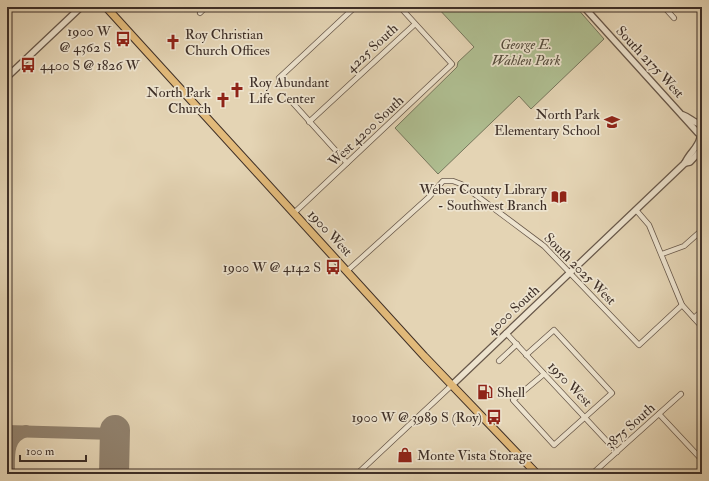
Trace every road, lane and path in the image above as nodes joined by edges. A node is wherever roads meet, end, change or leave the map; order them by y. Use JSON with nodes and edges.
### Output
{"nodes":[{"id":1,"x":81,"y":7,"type":"edge"},
{"id":2,"x":106,"y":7,"type":"edge"},
{"id":3,"x":206,"y":7,"type":"edge"},
{"id":4,"x":355,"y":7,"type":"edge"},
{"id":5,"x":400,"y":7,"type":"edge"},
{"id":6,"x":584,"y":7,"type":"edge"},
{"id":7,"x":664,"y":7,"type":"edge"},
{"id":8,"x":200,"y":13,"type":"dead end"},
{"id":9,"x":674,"y":18,"type":"dead end"},
{"id":10,"x":415,"y":24,"type":"junction"},
{"id":11,"x":7,"y":78,"type":"edge"},
{"id":12,"x":279,"y":78,"type":"dead end"},
{"id":13,"x":292,"y":102,"type":"dead end"},
{"id":14,"x":683,"y":115,"type":"junction"},
{"id":15,"x":309,"y":122,"type":"junction"},
{"id":16,"x":702,"y":124,"type":"edge"},
{"id":17,"x":700,"y":137,"type":"edge"},
{"id":18,"x":702,"y":149,"type":"edge"},
{"id":19,"x":347,"y":163,"type":"junction"},
{"id":20,"x":685,"y":163,"type":"junction"},
{"id":21,"x":636,"y":210,"type":"junction"},
{"id":22,"x":294,"y":213,"type":"junction"},
{"id":23,"x":702,"y":230,"type":"edge"},
{"id":24,"x":662,"y":254,"type":"junction"},
{"id":25,"x":347,"y":270,"type":"junction"},
{"id":26,"x":570,"y":273,"type":"junction"},
{"id":27,"x":682,"y":305,"type":"junction"},
{"id":28,"x":702,"y":311,"type":"edge"},
{"id":29,"x":694,"y":318,"type":"junction"},
{"id":30,"x":702,"y":327,"type":"edge"},
{"id":31,"x":506,"y":333,"type":"junction"},
{"id":32,"x":517,"y":344,"type":"junction"},
{"id":33,"x":526,"y":355,"type":"junction"},
{"id":34,"x":499,"y":361,"type":"dead end"},
{"id":35,"x":544,"y":374,"type":"junction"},
{"id":36,"x":452,"y":385,"type":"junction"},
{"id":37,"x":681,"y":394,"type":"dead end"},
{"id":38,"x":660,"y":414,"type":"junction"},
{"id":39,"x":586,"y":416,"type":"junction"},
{"id":40,"x":617,"y":452,"type":"junction"},
{"id":41,"x":702,"y":460,"type":"edge"},
{"id":42,"x":702,"y":471,"type":"edge"},
{"id":43,"x":357,"y":474,"type":"edge"},
{"id":44,"x":537,"y":474,"type":"edge"},
{"id":45,"x":592,"y":474,"type":"edge"},
{"id":46,"x":699,"y":474,"type":"edge"}],
"edges":[{"from":1,"to":11,"type":"street"},
{"from":2,"to":22,"type":"main road","name":"1900 West"},
{"from":3,"to":8,"type":"street"},
{"from":4,"to":12,"type":"street"},
{"from":5,"to":10,"type":"street"},
{"from":6,"to":14,"type":"street","name":"South 2175 West"},
{"from":7,"to":9,"type":"street"},
{"from":10,"to":15,"type":"street","name":"4225 South"},
{"from":10,"to":19,"type":"street","name":"West 4200 South"},
{"from":13,"to":15,"type":"street"},
{"from":14,"to":16,"type":"street","name":"South 2175 West"},
{"from":14,"to":17,"type":"street","name":"South 2175 West"},
{"from":15,"to":19,"type":"street"},
{"from":16,"to":17,"type":"street","name":"4000 South"},
{"from":17,"to":20,"type":"street","name":"4000 South"},
{"from":18,"to":20,"type":"street","name":"4000 South"},
{"from":19,"to":22,"type":"street","name":"West 4200 South"},
{"from":20,"to":21,"type":"street","name":"4000 South"},
{"from":21,"to":24,"type":"street"},
{"from":21,"to":26,"type":"street","name":"4000 South"},
{"from":22,"to":25,"type":"main road","name":"1900 West"},
{"from":23,"to":24,"type":"street"},
{"from":24,"to":27,"type":"street"},
{"from":25,"to":26,"type":"street","name":"South 2025 West"},
{"from":25,"to":36,"type":"main road","name":"1900 West"},
{"from":26,"to":27,"type":"street","name":"South 2025 West"},
{"from":26,"to":31,"type":"street","name":"4000 South"},
{"from":27,"to":29,"type":"street"},
{"from":28,"to":29,"type":"street"},
{"from":29,"to":30,"type":"street"},
{"from":31,"to":32,"type":"street","name":"1950 West"},
{"from":31,"to":36,"type":"street","name":"4000 South"},
{"from":32,"to":33,"type":"street","name":"1950 West"},
{"from":32,"to":34,"type":"street"},
{"from":33,"to":35,"type":"street","name":"1950 West"},
{"from":33,"to":39,"type":"street"},
{"from":35,"to":39,"type":"street","name":"1950 West"},
{"from":35,"to":39,"type":"street"},
{"from":36,"to":43,"type":"street","name":"4000 South"},
{"from":36,"to":44,"type":"main road","name":"1900 West"},
{"from":37,"to":38,"type":"street","name":"3875 South"},
{"from":38,"to":40,"type":"street","name":"3875 South"},
{"from":38,"to":41,"type":"street"},
{"from":39,"to":40,"type":"street","name":"1950 West"},
{"from":40,"to":45,"type":"street","name":"3875 South"},
{"from":42,"to":46,"type":"street"}]}
